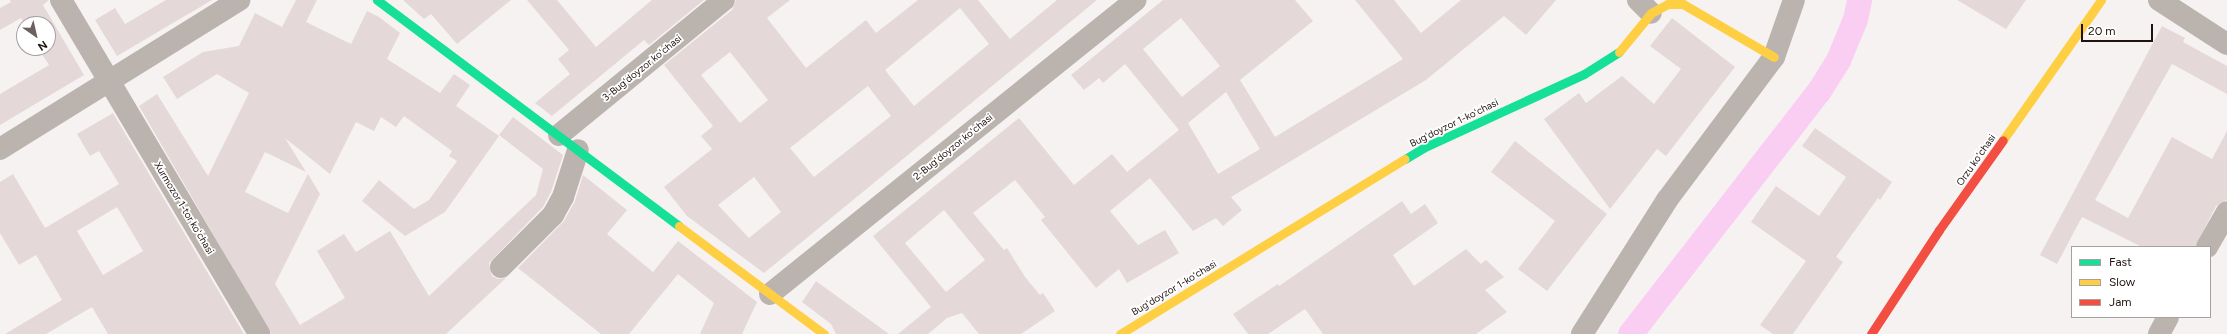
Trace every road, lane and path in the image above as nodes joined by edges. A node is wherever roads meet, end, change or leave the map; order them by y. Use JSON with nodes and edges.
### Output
{"nodes":[{"id":1,"x":61,"y":0,"type":"edge"},
{"id":2,"x":239,"y":0,"type":"edge"},
{"id":3,"x":377,"y":0,"type":"edge"},
{"id":4,"x":724,"y":0,"type":"edge"},
{"id":5,"x":1136,"y":0,"type":"edge"},
{"id":6,"x":1794,"y":0,"type":"edge"},
{"id":7,"x":2101,"y":0,"type":"edge"},
{"id":8,"x":2159,"y":0,"type":"edge"},
{"id":9,"x":1684,"y":2,"type":"edge"},
{"id":10,"x":1645,"y":6,"type":"edge"},
{"id":11,"x":2227,"y":44,"type":"edge"},
{"id":12,"x":1774,"y":57,"type":"junction"},
{"id":13,"x":110,"y":83,"type":"junction"},
{"id":14,"x":559,"y":135,"type":"junction"},
{"id":15,"x":0,"y":149,"type":"edge"},
{"id":16,"x":578,"y":150,"type":"junction"},
{"id":17,"x":2227,"y":212,"type":"edge"},
{"id":18,"x":2208,"y":246,"type":"edge"},
{"id":19,"x":501,"y":267,"type":"dead end"},
{"id":20,"x":770,"y":294,"type":"junction"},
{"id":21,"x":2167,"y":318,"type":"edge"},
{"id":22,"x":259,"y":334,"type":"edge"},
{"id":23,"x":824,"y":334,"type":"edge"},
{"id":24,"x":1120,"y":334,"type":"edge"},
{"id":25,"x":1582,"y":334,"type":"edge"},
{"id":26,"x":1871,"y":334,"type":"edge"},
{"id":27,"x":2159,"y":334,"type":"edge"}],
"edges":[{"from":1,"to":13,"type":"street","name":"Xurmozor 1-tor koʻchasi"},
{"from":2,"to":13,"type":"street"},
{"from":3,"to":14,"type":"street"},
{"from":4,"to":14,"type":"street","name":"3-Bugʻdoyzor koʻchasi"},
{"from":5,"to":20,"type":"street","name":"2-Bugʻdoyzor koʻchasi"},
{"from":6,"to":12,"type":"street"},
{"from":7,"to":26,"type":"street","name":"Orzu koʻchasi"},
{"from":8,"to":11,"type":"street"},
{"from":9,"to":10,"type":"street","name":"Bugʻdoyzor 1-koʻchasi"},
{"from":9,"to":12,"type":"street","name":"Bugʻdoyzor 1-koʻchasi"},
{"from":10,"to":24,"type":"street","name":"Bugʻdoyzor 1-koʻchasi"},
{"from":12,"to":25,"type":"street"},
{"from":13,"to":15,"type":"street"},
{"from":13,"to":22,"type":"street","name":"Xurmozor 1-tor koʻchasi"},
{"from":14,"to":16,"type":"street"},
{"from":16,"to":19,"type":"street"},
{"from":16,"to":20,"type":"street"},
{"from":17,"to":18,"type":"street"},
{"from":20,"to":23,"type":"street"},
{"from":21,"to":27,"type":"street"}]}
